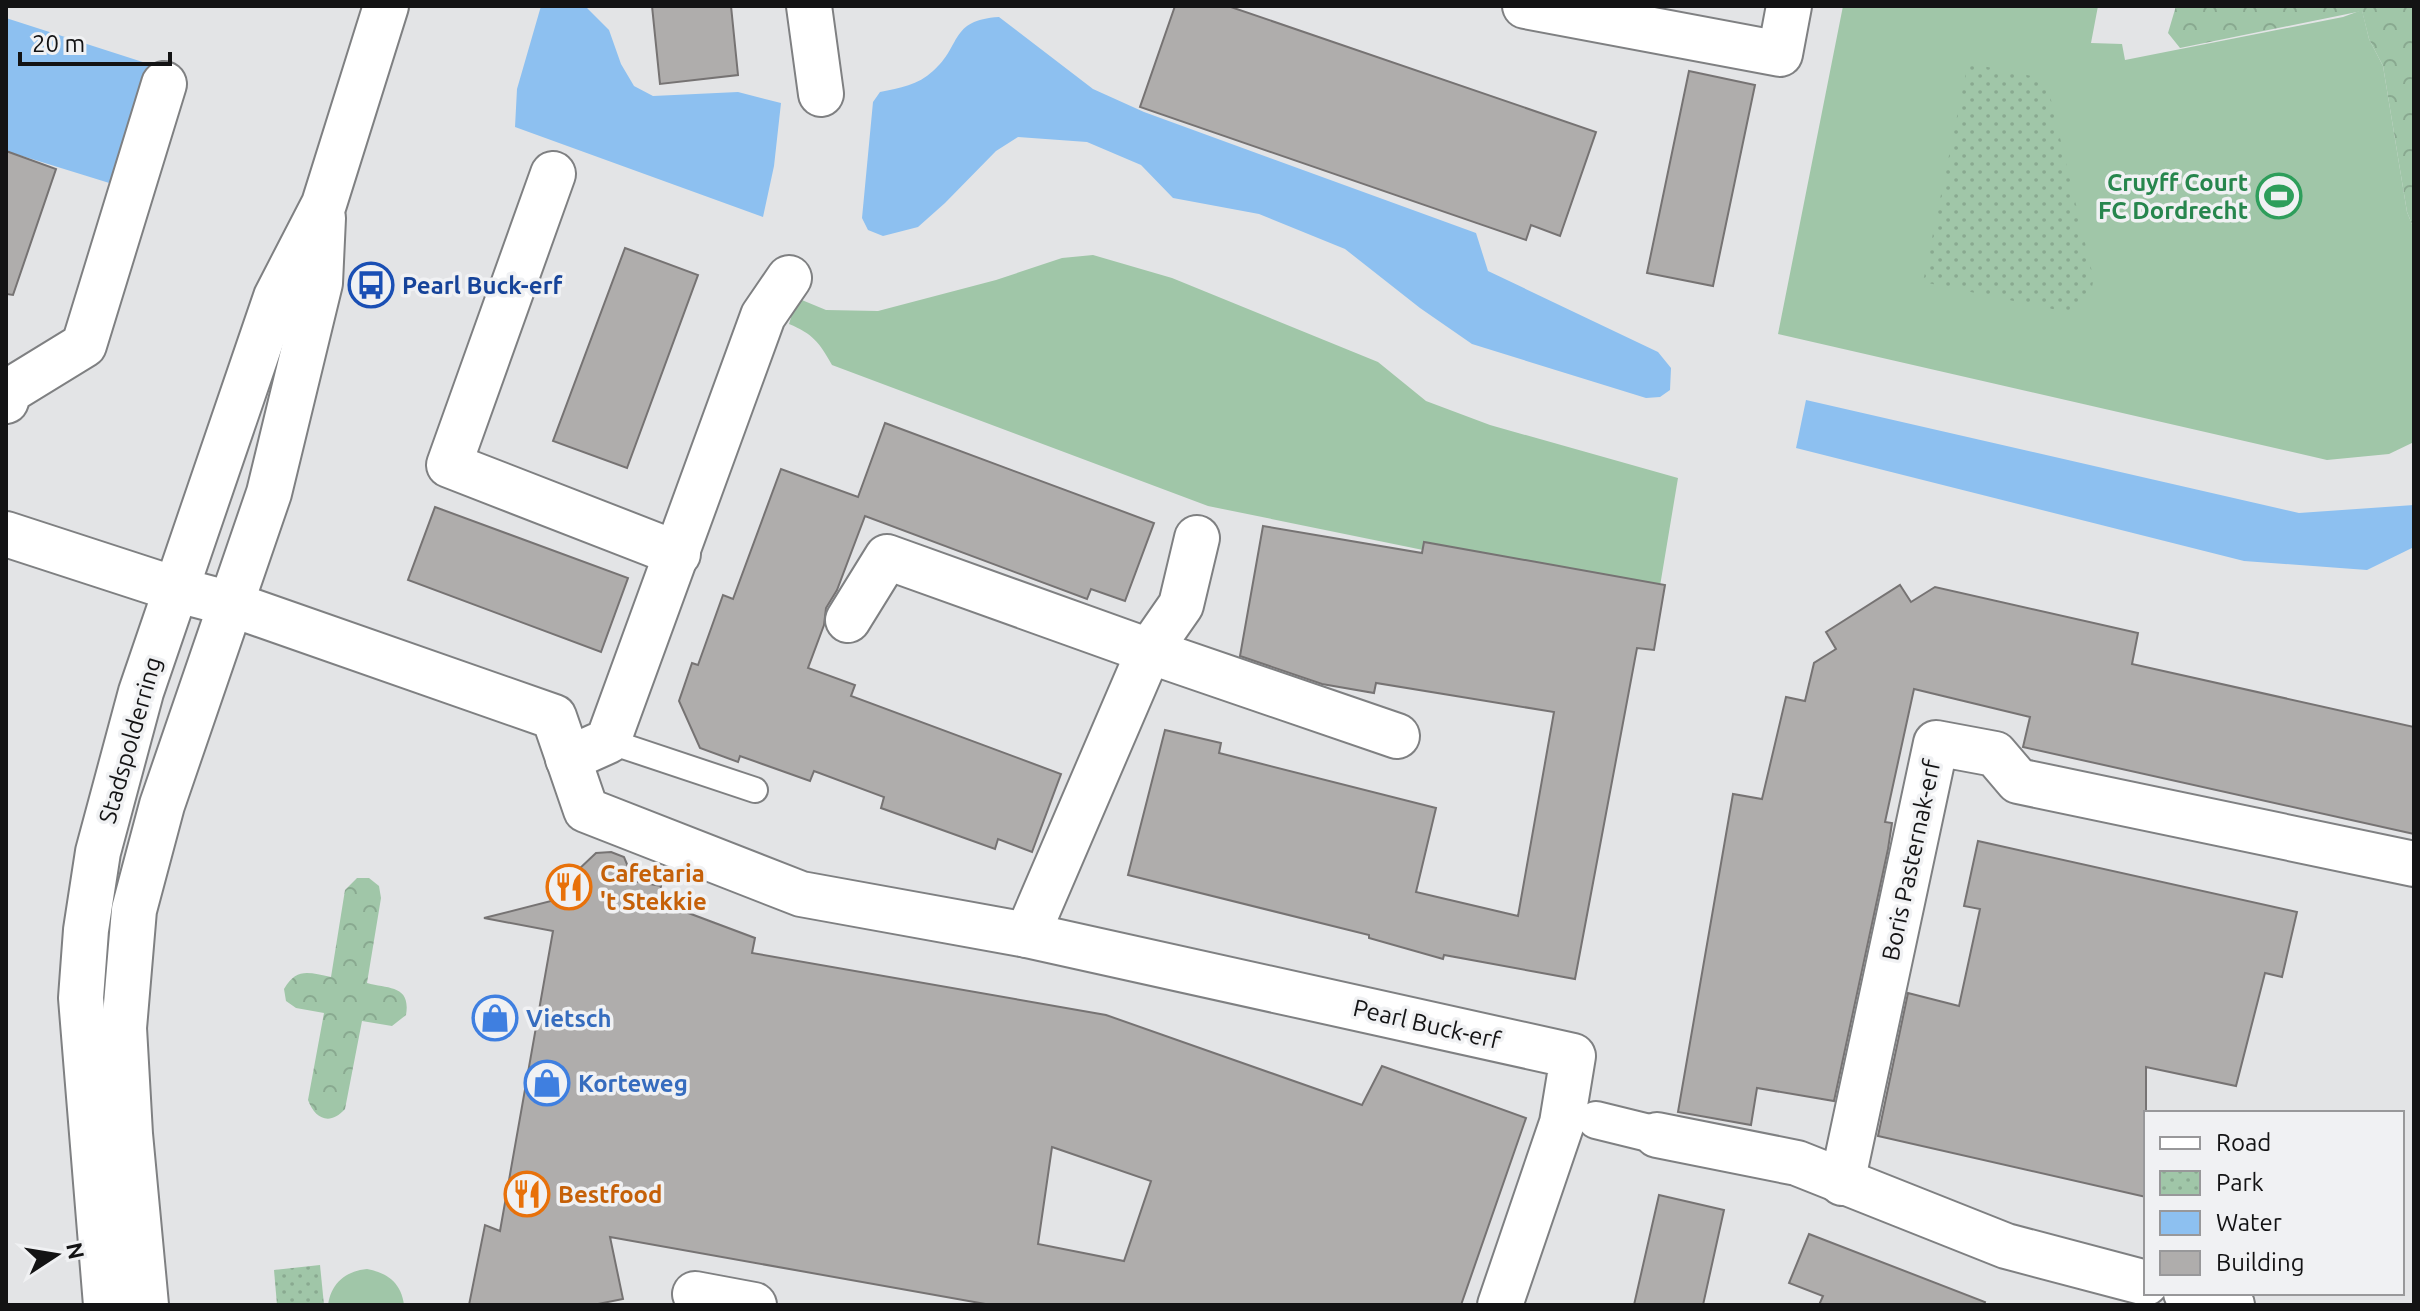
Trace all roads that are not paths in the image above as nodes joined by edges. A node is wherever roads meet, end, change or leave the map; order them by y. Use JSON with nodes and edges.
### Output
{"nodes":[{"id":1,"x":386,"y":6,"type":"edge"},
{"id":2,"x":809,"y":6,"type":"edge"},
{"id":3,"x":1525,"y":6,"type":"edge"},
{"id":4,"x":1789,"y":6,"type":"edge"},
{"id":5,"x":164,"y":84,"type":"dead end"},
{"id":6,"x":821,"y":94,"type":"dead end"},
{"id":7,"x":553,"y":174,"type":"dead end"},
{"id":8,"x":324,"y":204,"type":"junction"},
{"id":9,"x":789,"y":278,"type":"dead end"},
{"id":10,"x":6,"y":401,"type":"edge"},
{"id":11,"x":6,"y":534,"type":"edge"},
{"id":12,"x":1197,"y":538,"type":"dead end"},
{"id":13,"x":678,"y":554,"type":"junction"},
{"id":14,"x":178,"y":590,"type":"junction"},
{"id":15,"x":231,"y":604,"type":"junction"},
{"id":16,"x":848,"y":620,"type":"dead end"},
{"id":17,"x":1149,"y":651,"type":"junction"},
{"id":18,"x":1397,"y":736,"type":"dead end"},
{"id":19,"x":608,"y":741,"type":"junction"},
{"id":20,"x":568,"y":759,"type":"junction"},
{"id":21,"x":755,"y":790,"type":"dead end"},
{"id":22,"x":2414,"y":864,"type":"edge"},
{"id":23,"x":1027,"y":935,"type":"junction"},
{"id":24,"x":1596,"y":1120,"type":"dead end"},
{"id":25,"x":1657,"y":1135,"type":"joint"},
{"id":26,"x":1842,"y":1183,"type":"junction"},
{"id":27,"x":2144,"y":1282,"type":"edge"},
{"id":28,"x":695,"y":1294,"type":"dead end"},
{"id":29,"x":2194,"y":1295,"type":"edge"},
{"id":30,"x":106,"y":1305,"type":"edge"},
{"id":31,"x":146,"y":1305,"type":"edge"},
{"id":32,"x":754,"y":1305,"type":"edge"},
{"id":33,"x":1500,"y":1305,"type":"edge"},
{"id":34,"x":2232,"y":1305,"type":"edge"}],
"edges":[{"from":1,"to":8,"type":"street","name":"Stadspolderring"},
{"from":2,"to":6,"type":"street"},
{"from":3,"to":4,"type":"street"},
{"from":5,"to":10,"type":"street"},
{"from":7,"to":13,"type":"street"},
{"from":8,"to":14,"type":"street","name":"Stadspolderring"},
{"from":8,"to":15,"type":"street","name":"Stadspolderring"},
{"from":9,"to":13,"type":"street"},
{"from":11,"to":14,"type":"street"},
{"from":12,"to":17,"type":"street"},
{"from":13,"to":19,"type":"street"},
{"from":14,"to":15,"type":"street"},
{"from":14,"to":30,"type":"street","name":"Stadspolderring"},
{"from":15,"to":20,"type":"street","name":"Pearl Buck-erf"},
{"from":15,"to":31,"type":"street","name":"Stadspolderring"},
{"from":16,"to":17,"type":"street"},
{"from":17,"to":18,"type":"street"},
{"from":17,"to":23,"type":"street"},
{"from":19,"to":20,"type":"street"},
{"from":19,"to":21,"type":"lane"},
{"from":20,"to":23,"type":"street","name":"Pearl Buck-erf"},
{"from":22,"to":26,"type":"street","name":"Boris Pasternak-erf"},
{"from":23,"to":33,"type":"street","name":"Pearl Buck-erf"},
{"from":24,"to":25,"type":"street"},
{"from":25,"to":26,"type":"street"},
{"from":26,"to":27,"type":"street"},
{"from":28,"to":32,"type":"street"},
{"from":29,"to":34,"type":"street"}]}
